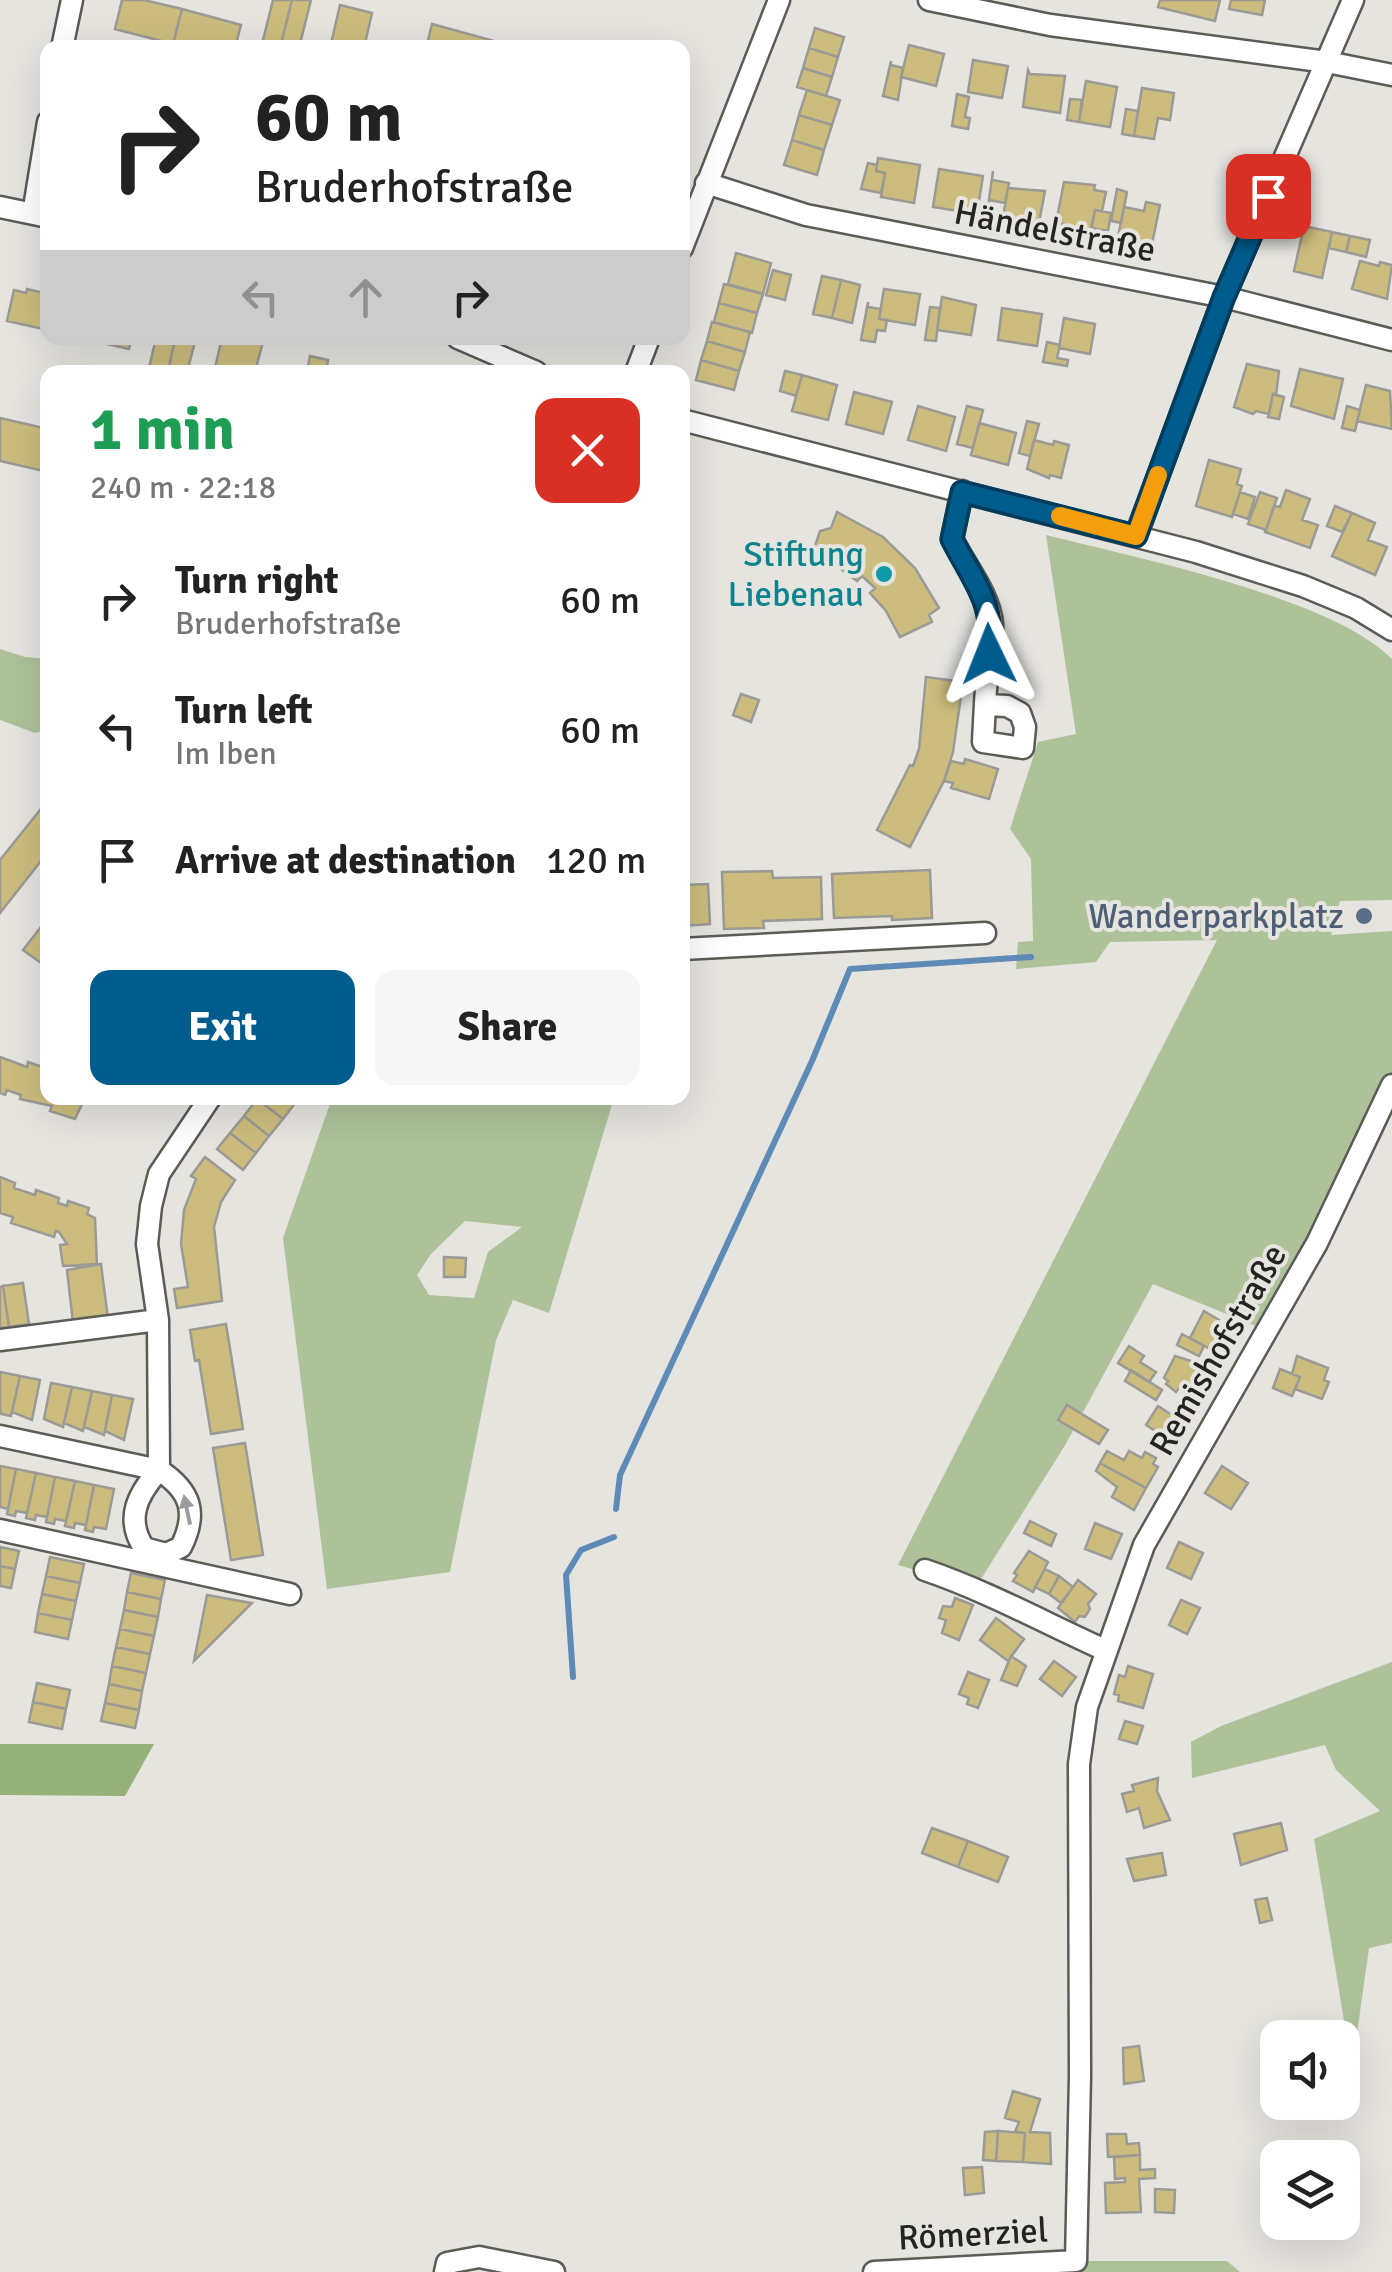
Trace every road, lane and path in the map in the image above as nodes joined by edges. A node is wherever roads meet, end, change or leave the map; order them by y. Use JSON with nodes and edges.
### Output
{"nodes":[{"id":1,"x":72,"y":0,"type":"edge"},
{"id":2,"x":778,"y":0,"type":"edge"},
{"id":3,"x":929,"y":0,"type":"edge"},
{"id":4,"x":1353,"y":0,"type":"edge"},
{"id":5,"x":64,"y":40,"type":"edge"},
{"id":6,"x":1328,"y":62,"type":"junction"},
{"id":7,"x":1392,"y":75,"type":"edge"},
{"id":8,"x":706,"y":184,"type":"junction"},
{"id":9,"x":0,"y":207,"type":"edge"},
{"id":10,"x":40,"y":215,"type":"edge"},
{"id":11,"x":690,"y":227,"type":"edge"},
{"id":12,"x":1224,"y":297,"type":"junction"},
{"id":13,"x":1392,"y":340,"type":"edge"},
{"id":14,"x":474,"y":345,"type":"edge"},
{"id":15,"x":520,"y":365,"type":"edge"},
{"id":16,"x":690,"y":422,"type":"edge"},
{"id":17,"x":962,"y":492,"type":"junction"},
{"id":18,"x":1136,"y":536,"type":"junction"},
{"id":19,"x":1392,"y":630,"type":"edge"},
{"id":20,"x":985,"y":705,"type":"dead end"},
{"id":21,"x":985,"y":932,"type":"dead end"},
{"id":22,"x":690,"y":949,"type":"edge"},
{"id":23,"x":1392,"y":1085,"type":"edge"},
{"id":24,"x":205,"y":1105,"type":"edge"},
{"id":25,"x":158,"y":1320,"type":"junction"},
{"id":26,"x":0,"y":1340,"type":"edge"},
{"id":27,"x":0,"y":1436,"type":"edge"},
{"id":28,"x":159,"y":1470,"type":"junction"},
{"id":29,"x":0,"y":1530,"type":"edge"},
{"id":30,"x":141,"y":1554,"type":"junction"},
{"id":31,"x":925,"y":1570,"type":"dead end"},
{"id":32,"x":290,"y":1594,"type":"dead end"},
{"id":33,"x":1105,"y":1650,"type":"junction"},
{"id":34,"x":1076,"y":2261,"type":"joint"},
{"id":35,"x":445,"y":2272,"type":"edge"},
{"id":36,"x":554,"y":2272,"type":"edge"},
{"id":37,"x":874,"y":2272,"type":"edge"}],
"edges":[{"from":1,"to":5,"type":"street"},
{"from":2,"to":8,"type":"street"},
{"from":3,"to":6,"type":"street"},
{"from":4,"to":6,"type":"street"},
{"from":6,"to":7,"type":"street"},
{"from":6,"to":12,"type":"street"},
{"from":8,"to":11,"type":"street"},
{"from":8,"to":12,"type":"street","name":"Händelstraße"},
{"from":9,"to":10,"type":"street"},
{"from":12,"to":13,"type":"street","name":"Händelstraße"},
{"from":12,"to":18,"type":"street"},
{"from":14,"to":15,"type":"street"},
{"from":16,"to":17,"type":"street"},
{"from":17,"to":18,"type":"street"},
{"from":17,"to":20,"type":"street"},
{"from":18,"to":19,"type":"street"},
{"from":21,"to":22,"type":"street"},
{"from":23,"to":33,"type":"street","name":"Remishofstraße"},
{"from":24,"to":25,"type":"street"},
{"from":25,"to":26,"type":"street"},
{"from":25,"to":28,"type":"street"},
{"from":27,"to":28,"type":"street"},
{"from":28,"to":30,"type":"street"},
{"from":30,"to":28,"type":"street","one_way":true},
{"from":29,"to":30,"type":"street"},
{"from":30,"to":32,"type":"street"},
{"from":31,"to":33,"type":"street"},
{"from":33,"to":34,"type":"street","name":"Remishofstraße"},
{"from":34,"to":37,"type":"street","name":"Römerziel"},
{"from":35,"to":36,"type":"street"}]}
